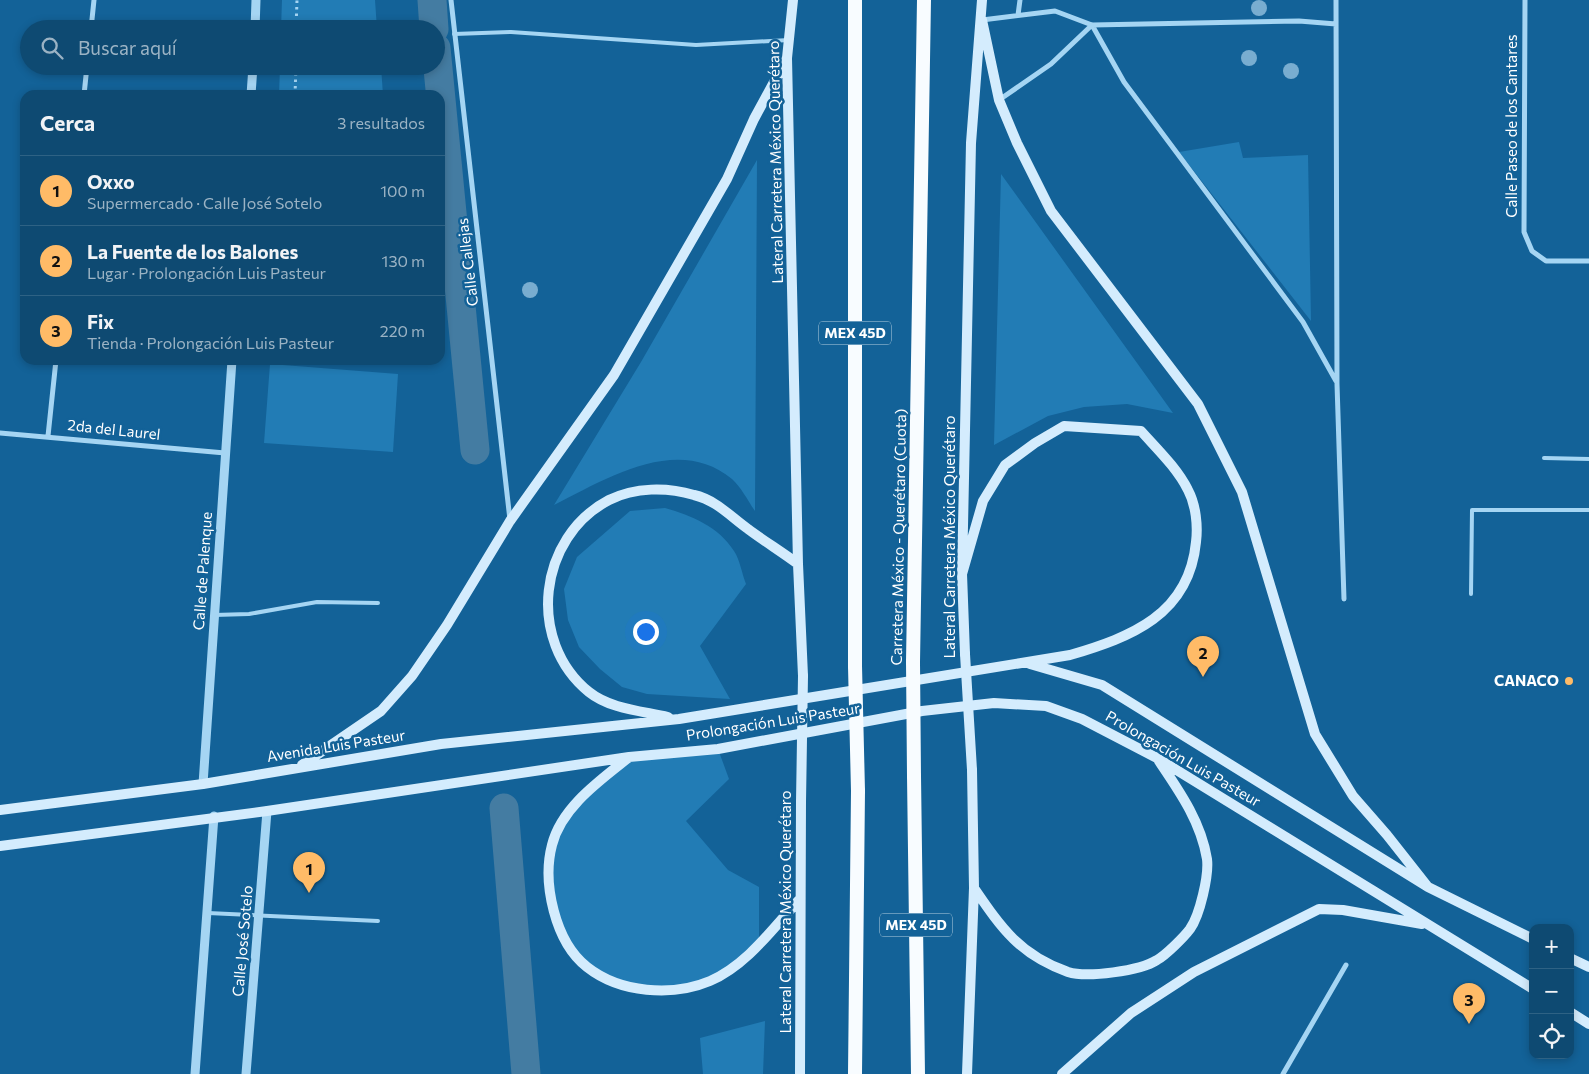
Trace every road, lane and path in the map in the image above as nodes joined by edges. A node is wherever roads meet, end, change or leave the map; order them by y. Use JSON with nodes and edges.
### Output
{"nodes":[{"id":1,"x":94,"y":0,"type":"edge"},
{"id":2,"x":256,"y":0,"type":"edge"},
{"id":3,"x":297,"y":0,"type":"edge"},
{"id":4,"x":451,"y":0,"type":"edge"},
{"id":5,"x":794,"y":0,"type":"edge"},
{"id":6,"x":855,"y":0,"type":"edge"},
{"id":7,"x":924,"y":0,"type":"edge"},
{"id":8,"x":929,"y":0,"type":"edge"},
{"id":9,"x":982,"y":0,"type":"edge"},
{"id":10,"x":1020,"y":0,"type":"edge"},
{"id":11,"x":1336,"y":0,"type":"edge"},
{"id":12,"x":1525,"y":0,"type":"edge"},
{"id":13,"x":1018,"y":15,"type":"junction"},
{"id":14,"x":92,"y":20,"type":"edge"},
{"id":15,"x":255,"y":20,"type":"edge"},
{"id":16,"x":296,"y":20,"type":"edge"},
{"id":17,"x":982,"y":20,"type":"junction"},
{"id":18,"x":1336,"y":24,"type":"junction"},
{"id":19,"x":1092,"y":26,"type":"junction"},
{"id":20,"x":454,"y":34,"type":"junction"},
{"id":21,"x":924,"y":39,"type":"junction"},
{"id":22,"x":789,"y":40,"type":"junction"},
{"id":23,"x":787,"y":58,"type":"junction"},
{"id":24,"x":86,"y":75,"type":"edge"},
{"id":25,"x":252,"y":75,"type":"edge"},
{"id":26,"x":296,"y":75,"type":"edge"},
{"id":27,"x":85,"y":90,"type":"edge"},
{"id":28,"x":251,"y":90,"type":"edge"},
{"id":29,"x":295,"y":90,"type":"edge"},
{"id":30,"x":999,"y":100,"type":"junction"},
{"id":31,"x":1589,"y":261,"type":"edge"},
{"id":32,"x":55,"y":365,"type":"edge"},
{"id":33,"x":232,"y":365,"type":"edge"},
{"id":34,"x":1337,"y":384,"type":"junction"},
{"id":35,"x":0,"y":433,"type":"edge"},
{"id":36,"x":48,"y":436,"type":"junction"},
{"id":37,"x":224,"y":453,"type":"junction"},
{"id":38,"x":1544,"y":458,"type":"dead end"},
{"id":39,"x":1589,"y":459,"type":"edge"},
{"id":40,"x":1589,"y":510,"type":"edge"},
{"id":41,"x":510,"y":521,"type":"junction"},
{"id":42,"x":798,"y":564,"type":"junction"},
{"id":43,"x":962,"y":574,"type":"junction"},
{"id":44,"x":1471,"y":594,"type":"dead end"},
{"id":45,"x":1344,"y":599,"type":"dead end"},
{"id":46,"x":378,"y":603,"type":"dead end"},
{"id":47,"x":214,"y":615,"type":"junction"},
{"id":48,"x":1027,"y":663,"type":"junction"},
{"id":49,"x":679,"y":719,"type":"junction"},
{"id":50,"x":629,"y":757,"type":"junction"},
{"id":51,"x":1158,"y":758,"type":"junction"},
{"id":52,"x":300,"y":766,"type":"junction"},
{"id":53,"x":203,"y":784,"type":"junction"},
{"id":54,"x":0,"y":810,"type":"edge"},
{"id":55,"x":267,"y":811,"type":"junction"},
{"id":56,"x":214,"y":816,"type":"junction"},
{"id":57,"x":0,"y":846,"type":"edge"},
{"id":58,"x":1428,"y":887,"type":"junction"},
{"id":59,"x":974,"y":888,"type":"junction"},
{"id":60,"x":799,"y":900,"type":"junction"},
{"id":61,"x":207,"y":913,"type":"junction"},
{"id":62,"x":259,"y":915,"type":"junction"},
{"id":63,"x":378,"y":921,"type":"dead end"},
{"id":64,"x":1428,"y":925,"type":"junction"},
{"id":65,"x":1529,"y":938,"type":"edge"},
{"id":66,"x":1574,"y":960,"type":"edge"},
{"id":67,"x":1346,"y":965,"type":"dead end"},
{"id":68,"x":1589,"y":967,"type":"edge"},
{"id":69,"x":1529,"y":987,"type":"edge"},
{"id":70,"x":1573,"y":1014,"type":"edge"},
{"id":71,"x":1589,"y":1024,"type":"edge"},
{"id":72,"x":195,"y":1074,"type":"edge"},
{"id":73,"x":246,"y":1074,"type":"edge"},
{"id":74,"x":800,"y":1074,"type":"edge"},
{"id":75,"x":855,"y":1074,"type":"edge"},
{"id":76,"x":918,"y":1074,"type":"edge"},
{"id":77,"x":967,"y":1074,"type":"edge"},
{"id":78,"x":1062,"y":1074,"type":"edge"},
{"id":79,"x":1283,"y":1074,"type":"edge"}],
"edges":[{"from":1,"to":14,"type":"street"},
{"from":2,"to":15,"type":"street"},
{"from":3,"to":16,"type":"path"},
{"from":4,"to":20,"type":"street","name":"Calle Callejas"},
{"from":5,"to":22,"type":"main road","name":"Lateral Carretera México Querétaro"},
{"from":6,"to":75,"type":"highway","number":"MEX 45D","bridge":true},
{"from":7,"to":21,"type":"highway","name":"Carretera México - Querétaro (Cuota)","number":"MEX 45D"},
{"from":8,"to":21,"type":"highway"},
{"from":9,"to":17,"type":"main road","name":"Lateral Carretera México Querétaro"},
{"from":10,"to":13,"type":"street"},
{"from":11,"to":18,"type":"street"},
{"from":12,"to":31,"type":"street","name":"Calle Paseo de los Cantares"},
{"from":13,"to":17,"type":"street"},
{"from":13,"to":19,"type":"street"},
{"from":17,"to":30,"type":"main road"},
{"from":17,"to":43,"type":"main road","name":"Lateral Carretera México Querétaro"},
{"from":18,"to":19,"type":"street"},
{"from":18,"to":34,"type":"street"},
{"from":19,"to":30,"type":"street"},
{"from":19,"to":34,"type":"street"},
{"from":20,"to":22,"type":"lane"},
{"from":20,"to":41,"type":"street","name":"Calle Callejas"},
{"from":21,"to":76,"type":"highway","name":"Carretera México - Querétaro (Cuota)","number":"MEX 45D","bridge":true},
{"from":22,"to":23,"type":"main road","name":"Lateral Carretera México Querétaro"},
{"from":23,"to":41,"type":"main road"},
{"from":23,"to":42,"type":"main road","name":"Lateral Carretera México Querétaro"},
{"from":24,"to":27,"type":"street"},
{"from":25,"to":28,"type":"street"},
{"from":26,"to":29,"type":"path"},
{"from":30,"to":58,"type":"main road"},
{"from":32,"to":36,"type":"street"},
{"from":33,"to":37,"type":"street","name":"Calle de Palenque"},
{"from":34,"to":45,"type":"street"},
{"from":35,"to":36,"type":"street","name":"2da del Laurel"},
{"from":36,"to":37,"type":"street","name":"2da del Laurel"},
{"from":37,"to":47,"type":"street","name":"Calle de Palenque"},
{"from":38,"to":39,"type":"lane"},
{"from":40,"to":44,"type":"lane"},
{"from":41,"to":52,"type":"main road"},
{"from":42,"to":49,"type":"main road"},
{"from":42,"to":60,"type":"main road","name":"Lateral Carretera México Querétaro","bridge":true},
{"from":43,"to":48,"type":"main road"},
{"from":43,"to":59,"type":"main road","name":"Lateral Carretera México Querétaro","bridge":true},
{"from":46,"to":47,"type":"lane"},
{"from":47,"to":53,"type":"street","name":"Calle de Palenque"},
{"from":48,"to":49,"type":"main road","name":"Prolongación Luis Pasteur"},
{"from":48,"to":58,"type":"main road","name":"Prolongación Luis Pasteur"},
{"from":49,"to":52,"type":"main road","name":"Avenida Luis Pasteur"},
{"from":50,"to":51,"type":"main road","name":"Prolongación Luis Pasteur"},
{"from":50,"to":55,"type":"main road"},
{"from":50,"to":60,"type":"main road"},
{"from":51,"to":59,"type":"main road"},
{"from":51,"to":64,"type":"main road","name":"Prolongación Luis Pasteur"},
{"from":52,"to":53,"type":"main road","name":"Avenida Luis Pasteur"},
{"from":53,"to":54,"type":"main road","name":"Avenida Luis Pasteur"},
{"from":55,"to":56,"type":"main road"},
{"from":55,"to":62,"type":"street","name":"Calle José Sotelo"},
{"from":56,"to":57,"type":"main road"},
{"from":56,"to":61,"type":"street"},
{"from":58,"to":65,"type":"main road","name":"Prolongación Luis Pasteur"},
{"from":59,"to":77,"type":"main road","name":"Lateral Carretera México Querétaro"},
{"from":60,"to":74,"type":"main road","name":"Lateral Carretera México Querétaro"},
{"from":61,"to":62,"type":"lane"},
{"from":61,"to":72,"type":"street"},
{"from":62,"to":63,"type":"lane"},
{"from":62,"to":73,"type":"street","name":"Calle José Sotelo"},
{"from":64,"to":69,"type":"main road","name":"Prolongación Luis Pasteur"},
{"from":64,"to":78,"type":"main road"},
{"from":66,"to":68,"type":"main road"},
{"from":67,"to":79,"type":"street"},
{"from":70,"to":71,"type":"main road"}]}
